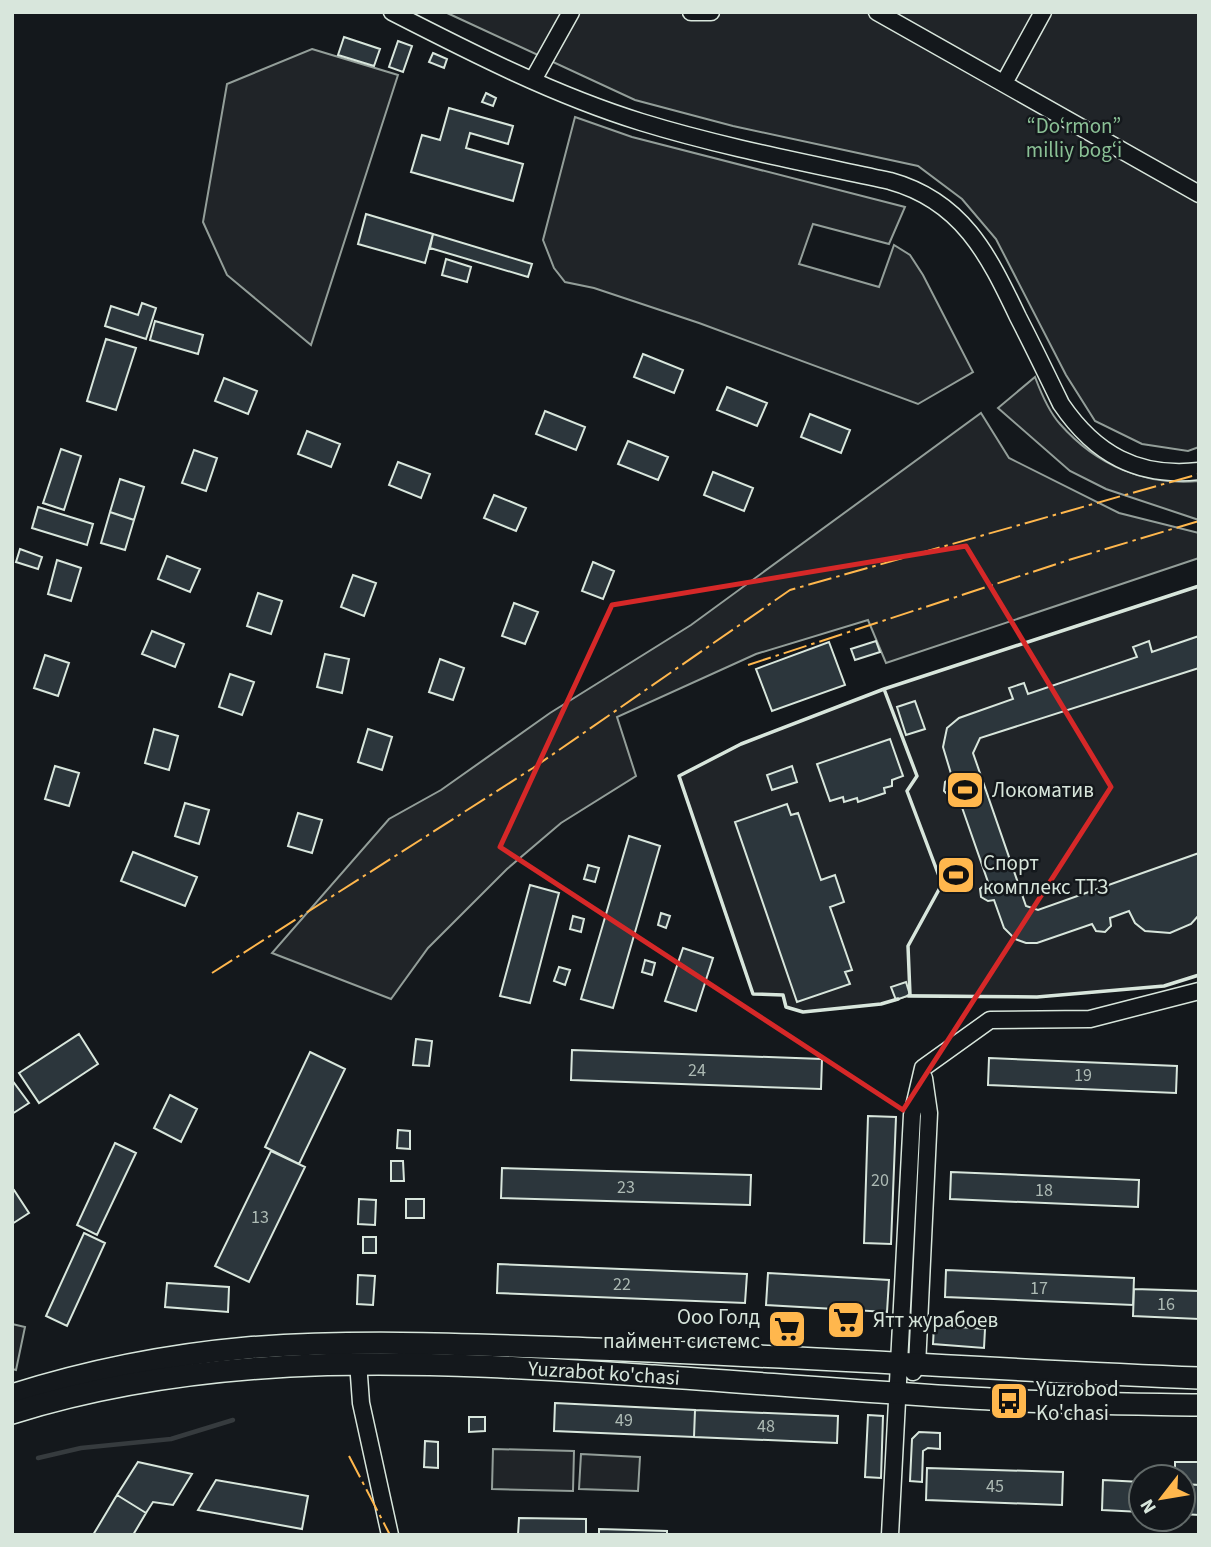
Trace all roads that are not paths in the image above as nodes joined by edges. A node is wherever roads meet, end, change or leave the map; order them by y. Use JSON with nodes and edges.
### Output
{"nodes":[{"id":1,"x":392,"y":12,"type":"edge"},
{"id":2,"x":571,"y":12,"type":"edge"},
{"id":3,"x":691,"y":12,"type":"edge"},
{"id":4,"x":711,"y":12,"type":"edge"},
{"id":5,"x":877,"y":12,"type":"edge"},
{"id":6,"x":1043,"y":12,"type":"edge"},
{"id":7,"x":533,"y":80,"type":"junction"},
{"id":8,"x":1004,"y":83,"type":"junction"},
{"id":9,"x":1199,"y":194,"type":"edge"},
{"id":10,"x":1199,"y":471,"type":"edge"},
{"id":11,"x":1199,"y":991,"type":"edge"},
{"id":12,"x":358,"y":1362,"type":"junction"},
{"id":13,"x":909,"y":1365,"type":"junction"},
{"id":14,"x":1199,"y":1378,"type":"edge"},
{"id":15,"x":899,"y":1393,"type":"junction"},
{"id":16,"x":25,"y":1397,"type":"edge"},
{"id":17,"x":1199,"y":1405,"type":"edge"},
{"id":18,"x":12,"y":1413,"type":"edge"},
{"id":19,"x":390,"y":1535,"type":"edge"},
{"id":20,"x":890,"y":1535,"type":"edge"}],
"edges":[{"from":1,"to":7,"type":"street"},
{"from":2,"to":7,"type":"street"},
{"from":3,"to":4,"type":"street"},
{"from":5,"to":8,"type":"street"},
{"from":6,"to":8,"type":"street"},
{"from":7,"to":10,"type":"street"},
{"from":8,"to":9,"type":"street"},
{"from":11,"to":13,"type":"street"},
{"from":12,"to":15,"type":"main road","name":"Yuzrabot ko'chasi"},
{"from":12,"to":16,"type":"main road","name":"Yuzrabot ko'chasi"},
{"from":12,"to":19,"type":"street"},
{"from":13,"to":14,"type":"main road","name":"Yuzrabot ko'chasi"},
{"from":13,"to":15,"type":"street"},
{"from":13,"to":16,"type":"main road","name":"Yuzrabot ko'chasi"},
{"from":15,"to":17,"type":"main road","name":"Yuzrabot ko'chasi"},
{"from":15,"to":20,"type":"street"},
{"from":16,"to":18,"type":"main road","name":"Yuzrabot ko'chasi"}]}
